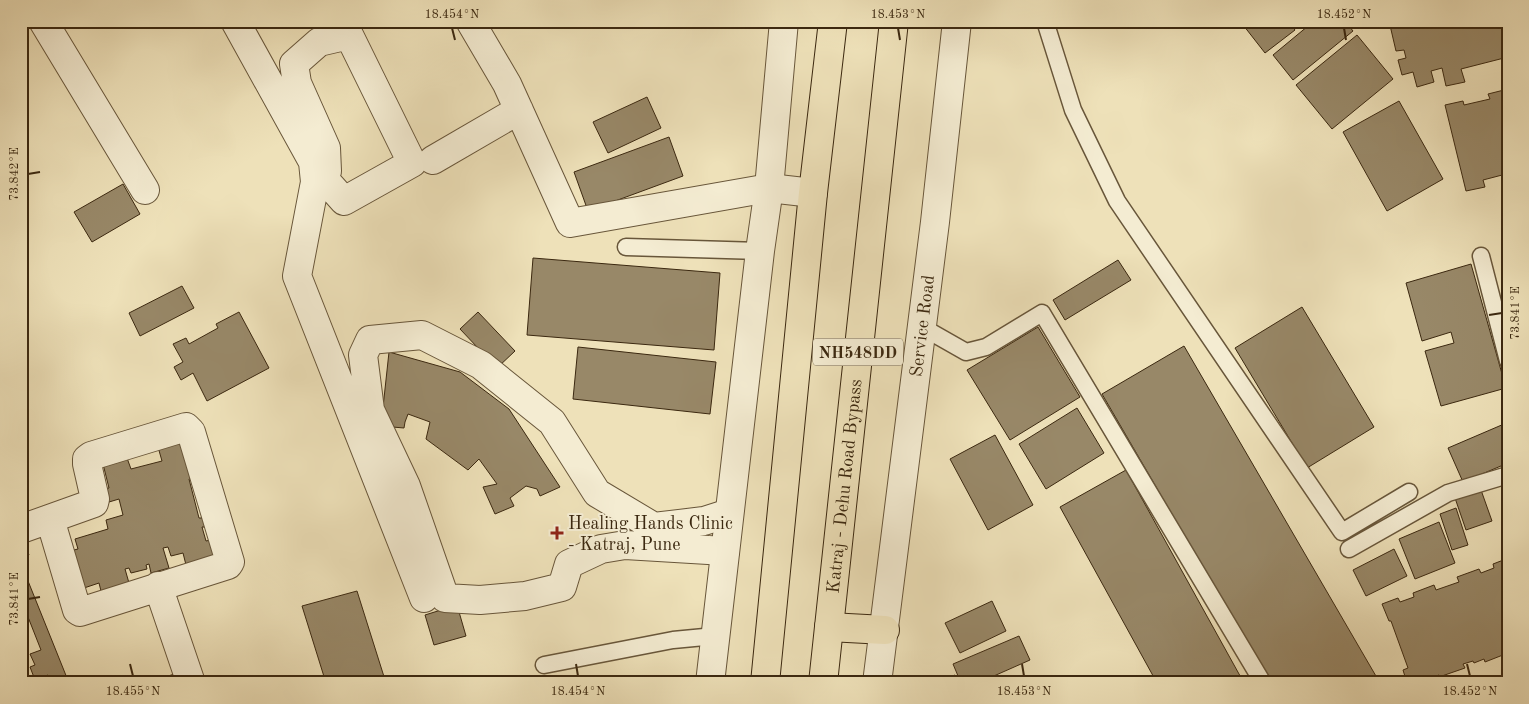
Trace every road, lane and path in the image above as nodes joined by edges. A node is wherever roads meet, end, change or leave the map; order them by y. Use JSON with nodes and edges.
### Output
{"nodes":[{"id":1,"x":43,"y":21,"type":"edge"},
{"id":2,"x":235,"y":21,"type":"edge"},
{"id":3,"x":470,"y":21,"type":"edge"},
{"id":4,"x":784,"y":21,"type":"edge"},
{"id":5,"x":832,"y":21,"type":"edge"},
{"id":6,"x":894,"y":21,"type":"edge"},
{"id":7,"x":957,"y":21,"type":"edge"},
{"id":8,"x":1045,"y":21,"type":"edge"},
{"id":9,"x":519,"y":110,"type":"junction"},
{"id":10,"x":432,"y":160,"type":"dead end"},
{"id":11,"x":321,"y":182,"type":"junction"},
{"id":12,"x":769,"y":188,"type":"junction"},
{"id":13,"x":145,"y":190,"type":"dead end"},
{"id":14,"x":813,"y":193,"type":"junction"},
{"id":15,"x":626,"y":247,"type":"dead end"},
{"id":16,"x":760,"y":251,"type":"junction"},
{"id":17,"x":1481,"y":256,"type":"dead end"},
{"id":18,"x":922,"y":327,"type":"junction"},
{"id":19,"x":1508,"y":361,"type":"edge"},
{"id":20,"x":1508,"y":475,"type":"edge"},
{"id":21,"x":1409,"y":492,"type":"dead end"},
{"id":22,"x":729,"y":513,"type":"junction"},
{"id":23,"x":50,"y":519,"type":"junction"},
{"id":24,"x":21,"y":529,"type":"edge"},
{"id":25,"x":1350,"y":549,"type":"dead end"},
{"id":26,"x":724,"y":551,"type":"junction"},
{"id":27,"x":158,"y":586,"type":"junction"},
{"id":28,"x":424,"y":598,"type":"dead end"},
{"id":29,"x":829,"y":627,"type":"junction"},
{"id":30,"x":885,"y":630,"type":"junction"},
{"id":31,"x":715,"y":636,"type":"junction"},
{"id":32,"x":544,"y":665,"type":"dead end"},
{"id":33,"x":191,"y":683,"type":"edge"},
{"id":34,"x":710,"y":683,"type":"edge"},
{"id":35,"x":765,"y":683,"type":"edge"},
{"id":36,"x":823,"y":683,"type":"edge"},
{"id":37,"x":878,"y":683,"type":"edge"},
{"id":38,"x":1263,"y":683,"type":"edge"}],
"edges":[{"from":1,"to":13,"type":"street"},
{"from":2,"to":11,"type":"street"},
{"from":3,"to":9,"type":"street"},
{"from":4,"to":12,"type":"street"},
{"from":5,"to":14,"type":"highway","number":"NH548DD"},
{"from":6,"to":29,"type":"highway","name":"Katraj - Dehu Road Bypass","number":"NH548DD"},
{"from":7,"to":18,"type":"street","name":"Service Road"},
{"from":8,"to":21,"type":"lane"},
{"from":9,"to":10,"type":"street"},
{"from":9,"to":12,"type":"street"},
{"from":11,"to":11,"type":"street"},
{"from":11,"to":28,"type":"street"},
{"from":12,"to":14,"type":"street"},
{"from":12,"to":16,"type":"street"},
{"from":14,"to":35,"type":"highway","number":"NH548DD"},
{"from":15,"to":16,"type":"lane"},
{"from":16,"to":22,"type":"street"},
{"from":17,"to":19,"type":"lane"},
{"from":18,"to":30,"type":"street","name":"Service Road"},
{"from":18,"to":38,"type":"lane"},
{"from":20,"to":25,"type":"lane"},
{"from":22,"to":26,"type":"street"},
{"from":22,"to":26,"type":"street"},
{"from":23,"to":24,"type":"street"},
{"from":23,"to":27,"type":"street"},
{"from":23,"to":27,"type":"street"},
{"from":26,"to":31,"type":"street"},
{"from":27,"to":33,"type":"street"},
{"from":29,"to":30,"type":"highway"},
{"from":29,"to":36,"type":"highway","name":"Katraj - Dehu Road Bypass","number":"NH548DD"},
{"from":30,"to":37,"type":"street","name":"Service Road"},
{"from":31,"to":32,"type":"lane"},
{"from":31,"to":34,"type":"street"}]}
